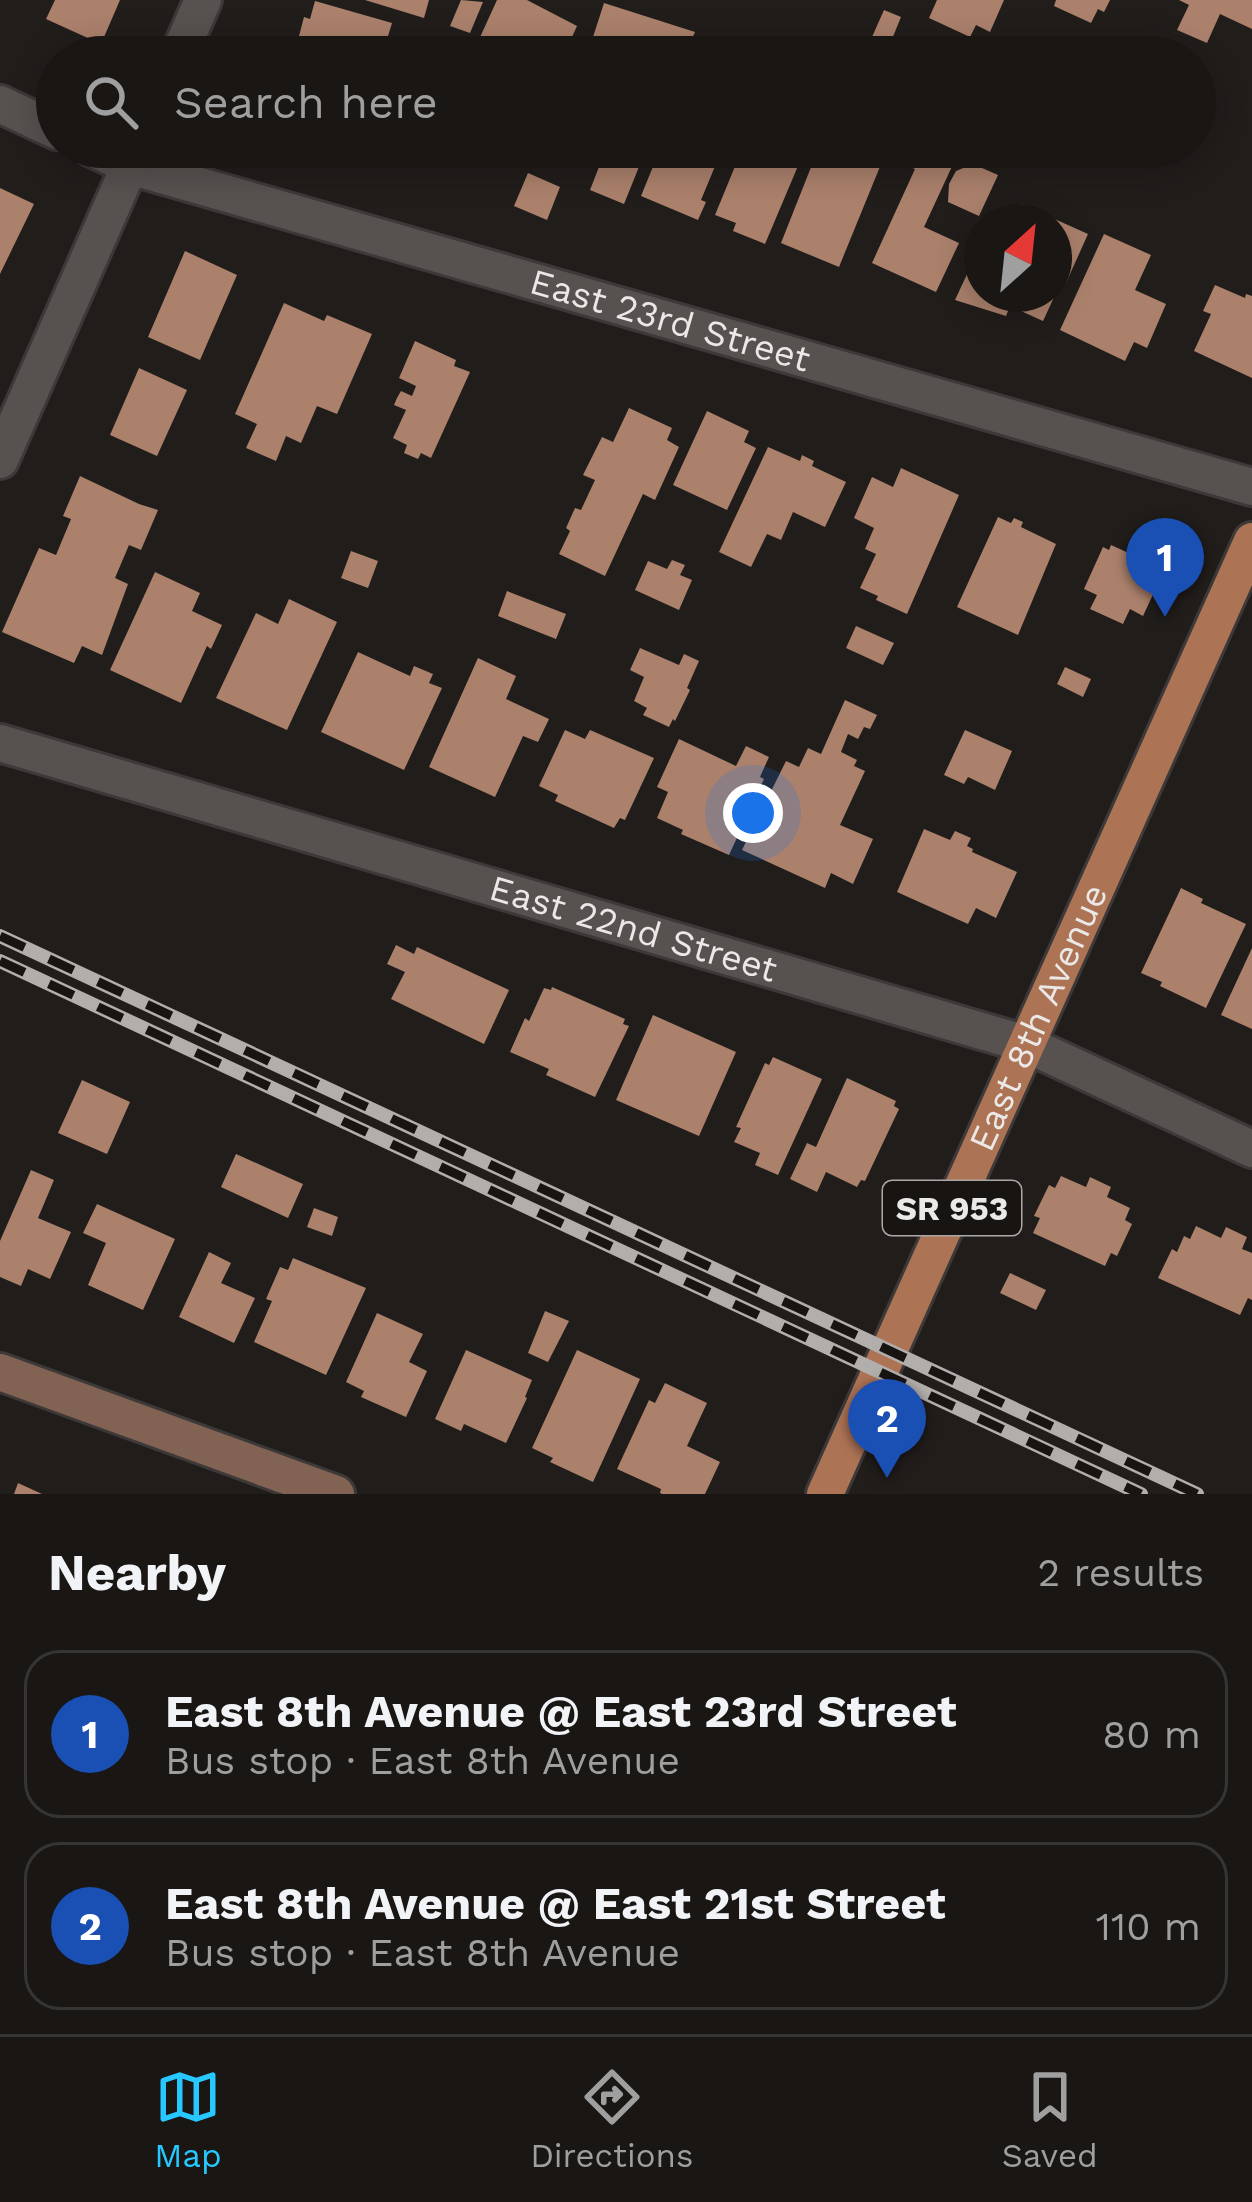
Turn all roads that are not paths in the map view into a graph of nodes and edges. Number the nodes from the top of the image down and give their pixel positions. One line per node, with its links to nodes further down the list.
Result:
1 (203, 0): 2 (street)
2 (187, 36)
3 (0, 104): 4 (street)
4 (36, 121)
5 (129, 168): 7 (street)
6 (175, 168): 8 (street, East 23rd Street)
7 (0, 460)
8 (1252, 487)
9 (1252, 541): 11 (main road, East 8th Avenue / SR 953)
10 (0, 742): 11 (street, East 22nd Street)
11 (1026, 1045): 12 (street, East 22nd Street); 15 (main road, East 8th Avenue / SR 953)
12 (1252, 1149)
13 (0, 1372): 14 (main road)
14 (336, 1494)
15 (824, 1494)

